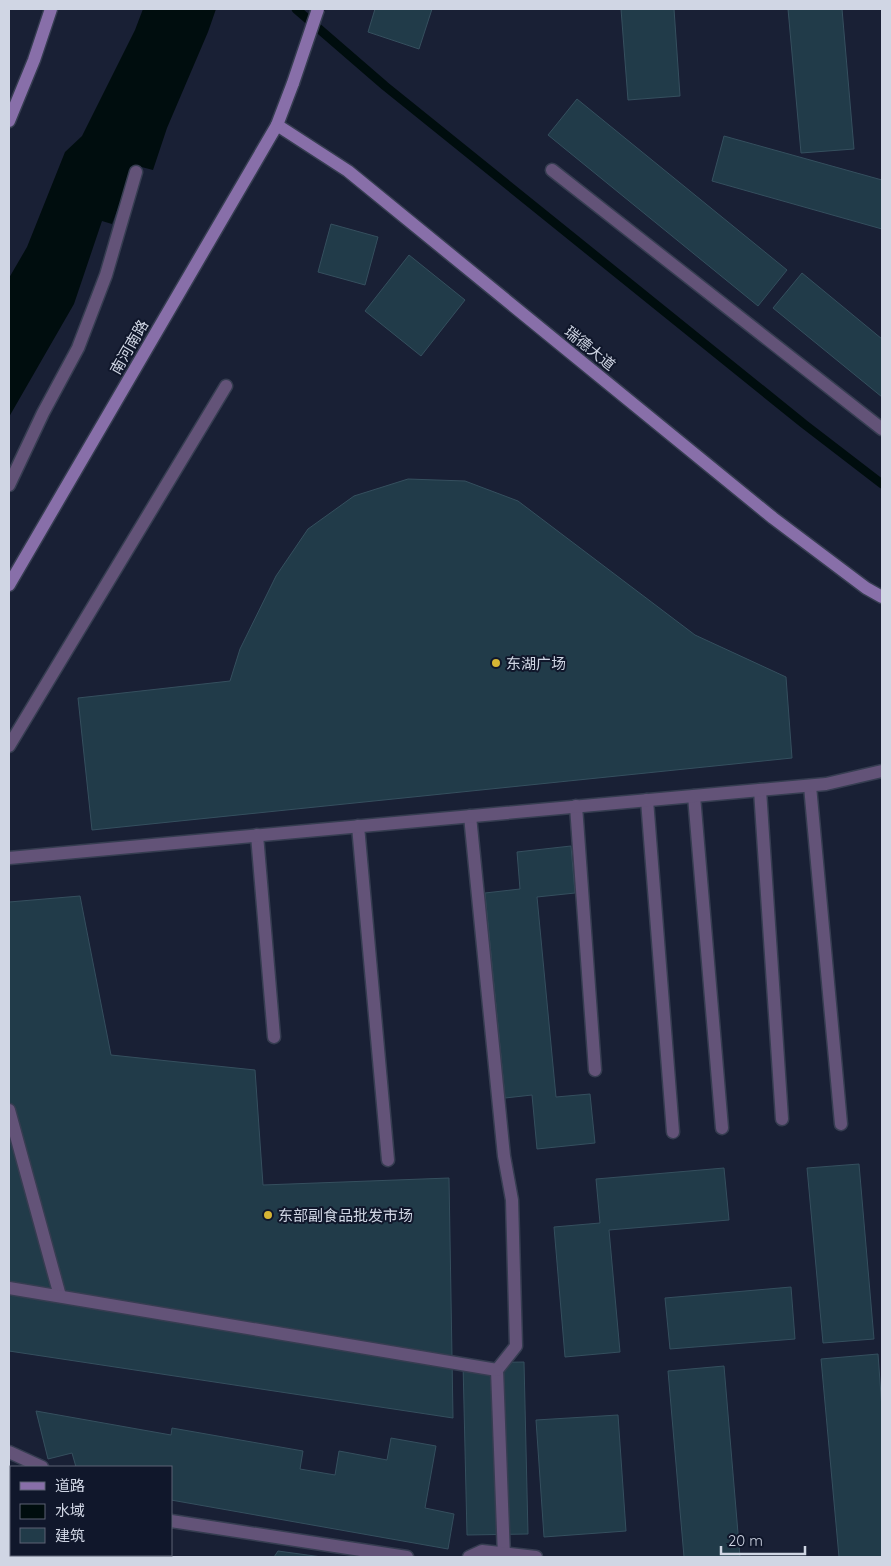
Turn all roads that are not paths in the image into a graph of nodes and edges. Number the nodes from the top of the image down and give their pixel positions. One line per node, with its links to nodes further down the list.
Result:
1 (51, 9): 3 (street)
2 (318, 9): 4 (street, 南河南路, bridge)
3 (9, 121)
4 (277, 125): 10 (street, 南河南路); 11 (street, 瑞德大道)
5 (552, 170): 8 (street)
6 (136, 172): 9 (street)
7 (226, 386): 12 (street)
8 (882, 429)
9 (9, 485)
10 (9, 585)
11 (882, 597)
12 (9, 746)
13 (882, 771): 14 (street)
14 (810, 786): 15 (street); 27 (street)
15 (760, 790): 16 (street); 26 (street)
16 (694, 796): 17 (street); 28 (street)
17 (647, 800): 18 (street); 29 (street)
18 (576, 806): 19 (street); 24 (street)
19 (470, 816): 20 (street); 33 (street)
20 (358, 826): 21 (street); 30 (street)
21 (256, 835): 22 (street); 23 (street)
22 (9, 858)
23 (274, 1037)
24 (595, 1070)
25 (9, 1110): 32 (street)
26 (782, 1119)
27 (841, 1124)
28 (722, 1128)
29 (673, 1132)
30 (388, 1160)
31 (9, 1288): 32 (street)
32 (60, 1296): 33 (street)
33 (498, 1370): 37 (street)
34 (9, 1452): 35 (street)
35 (40, 1466)
36 (172, 1521): 38 (street)
37 (504, 1555): 39 (street); 40 (street)
38 (407, 1557)
39 (469, 1557)
40 (536, 1557)

